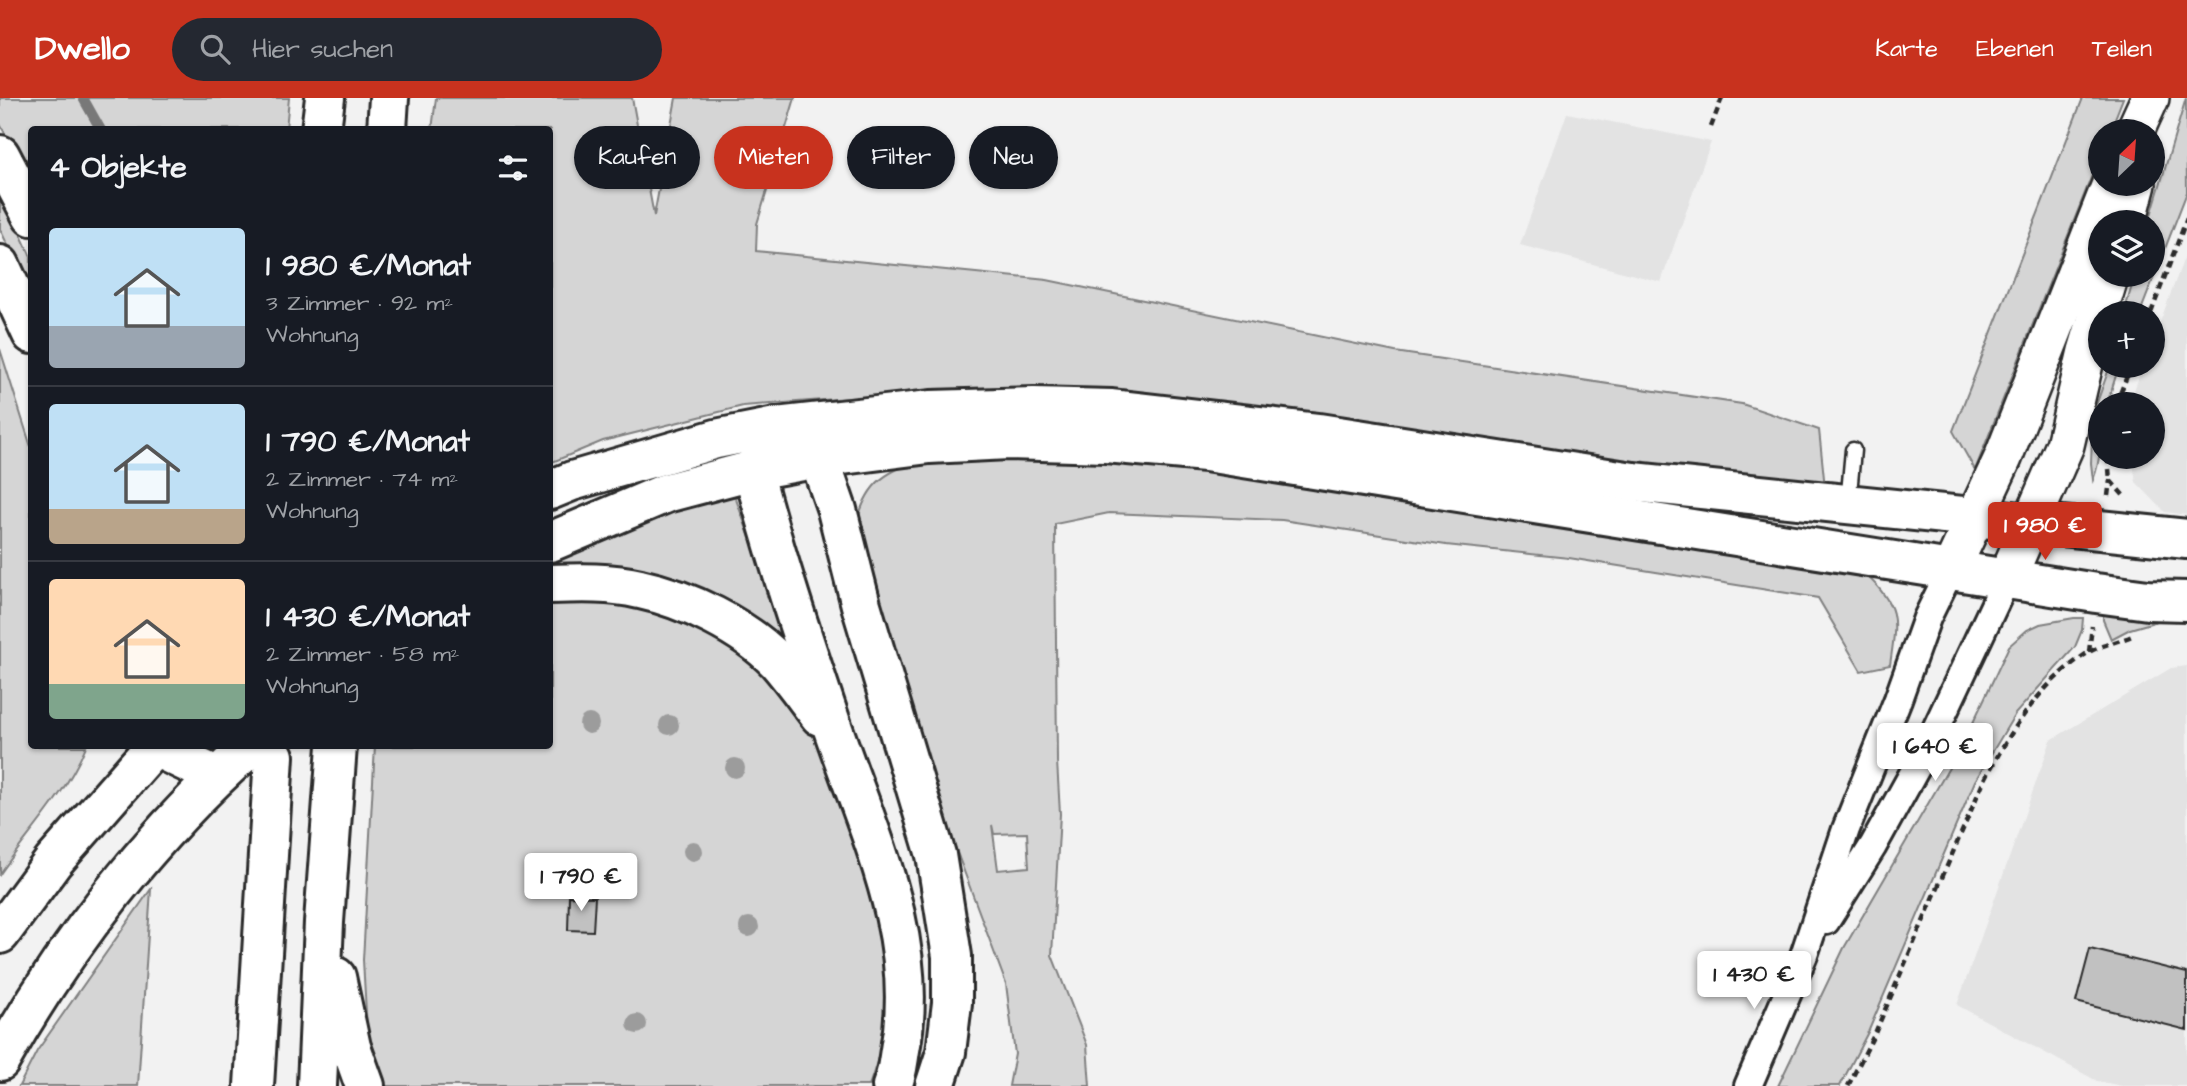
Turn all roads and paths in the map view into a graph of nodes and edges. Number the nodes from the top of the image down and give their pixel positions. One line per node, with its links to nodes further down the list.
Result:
1 (325, 98): 4 (main road)
2 (389, 98): 5 (main road)
3 (1722, 98): 6 (path)
4 (322, 126)
5 (387, 126)
6 (1711, 127)
7 (0, 155): 9 (main road)
8 (2105, 196): 21 (main road)
9 (28, 208)
10 (2187, 218): 13 (path)
11 (0, 265): 14 (main road)
12 (2106, 287): 22 (main road)
13 (2156, 301)
14 (28, 325)
15 (776, 427): 17 (main road); 18 (main road); 19 (main road); 20 (main road)
16 (1853, 450): 20 (lane)
17 (819, 457): 18 (main road); 25 (main road); 44 (main road)
18 (753, 470): 24 (main road); 30 (main road)
19 (553, 489)
20 (1847, 505): 21 (main road)
21 (1977, 518): 22 (main road); 25 (main road)
22 (2031, 523): 23 (main road); 26 (main road)
23 (2187, 539)
24 (553, 541)
25 (1951, 569): 26 (main road); 38 (street)
26 (2007, 578): 28 (main road); 38 (street)
27 (553, 583): 30 (main road)
28 (2187, 601)
29 (2135, 634): 46 (path)
30 (836, 737): 43 (main road)
31 (151, 749): 37 (main road)
32 (166, 749): 35 (main road)
33 (337, 749): 36 (main road)
34 (262, 751): 35 (main road); 40 (main road)
35 (213, 761): 39 (main road)
36 (324, 922): 41 (main road); 42 (main road)
37 (0, 934)
38 (1804, 955): 45 (street)
39 (0, 1061)
40 (254, 1086)
41 (317, 1086)
42 (365, 1086)
43 (892, 1086)
44 (936, 1086)
45 (1748, 1086)
46 (1848, 1086)

